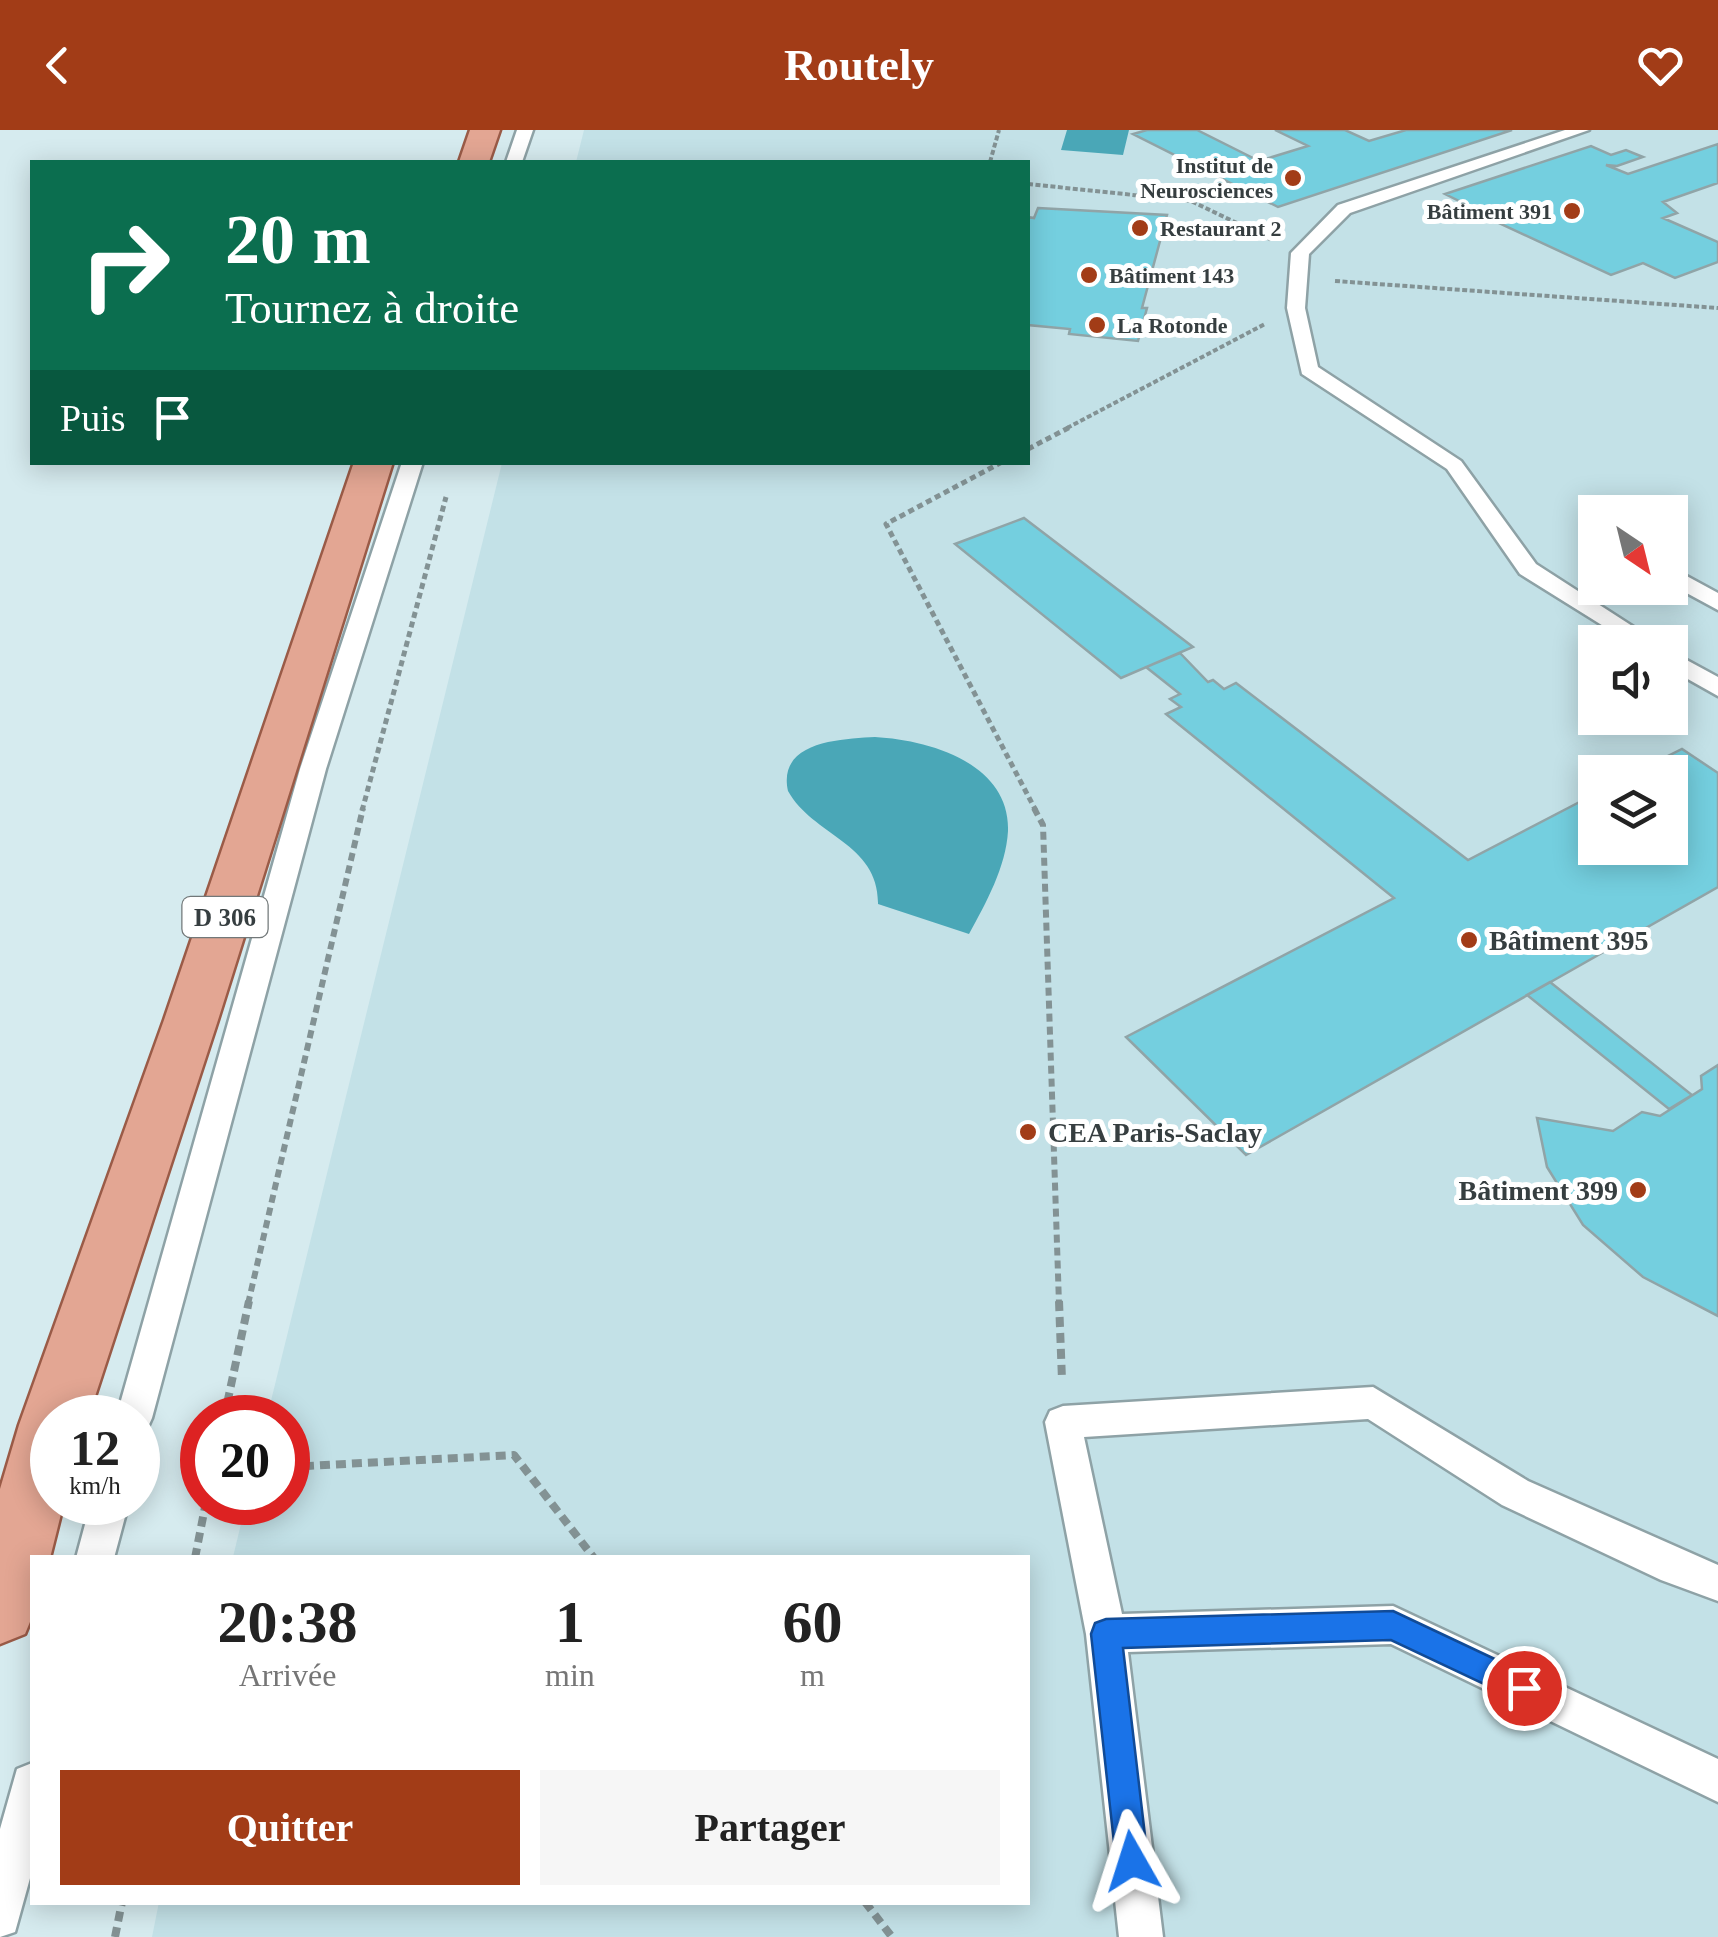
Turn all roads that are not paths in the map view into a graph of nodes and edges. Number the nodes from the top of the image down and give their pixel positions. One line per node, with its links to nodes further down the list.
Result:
1 (485, 130): 4 (main road)
2 (525, 130): 5 (lane)
3 (1581, 130): 10 (lane)
4 (475, 160)
5 (515, 160)
6 (373, 465): 13 (main road, D 306)
7 (412, 465): 14 (lane)
8 (1688, 584): 9 (lane)
9 (1718, 602)
10 (1618, 625)
11 (1688, 669): 12 (lane)
12 (1718, 688)
13 (62, 1395)
14 (140, 1395)
15 (30, 1446): 16 (main road, D 306)
16 (0, 1490)
17 (30, 1505): 21 (main road, D 306)
18 (104, 1525): 19 (lane)
19 (96, 1555)
20 (1718, 1583): 22 (lane)
21 (0, 1610)
22 (1106, 1634): 23 (lane); 26 (lane)
23 (1718, 1780)
24 (30, 1792): 25 (lane)
25 (0, 1917)
26 (1141, 1937)

